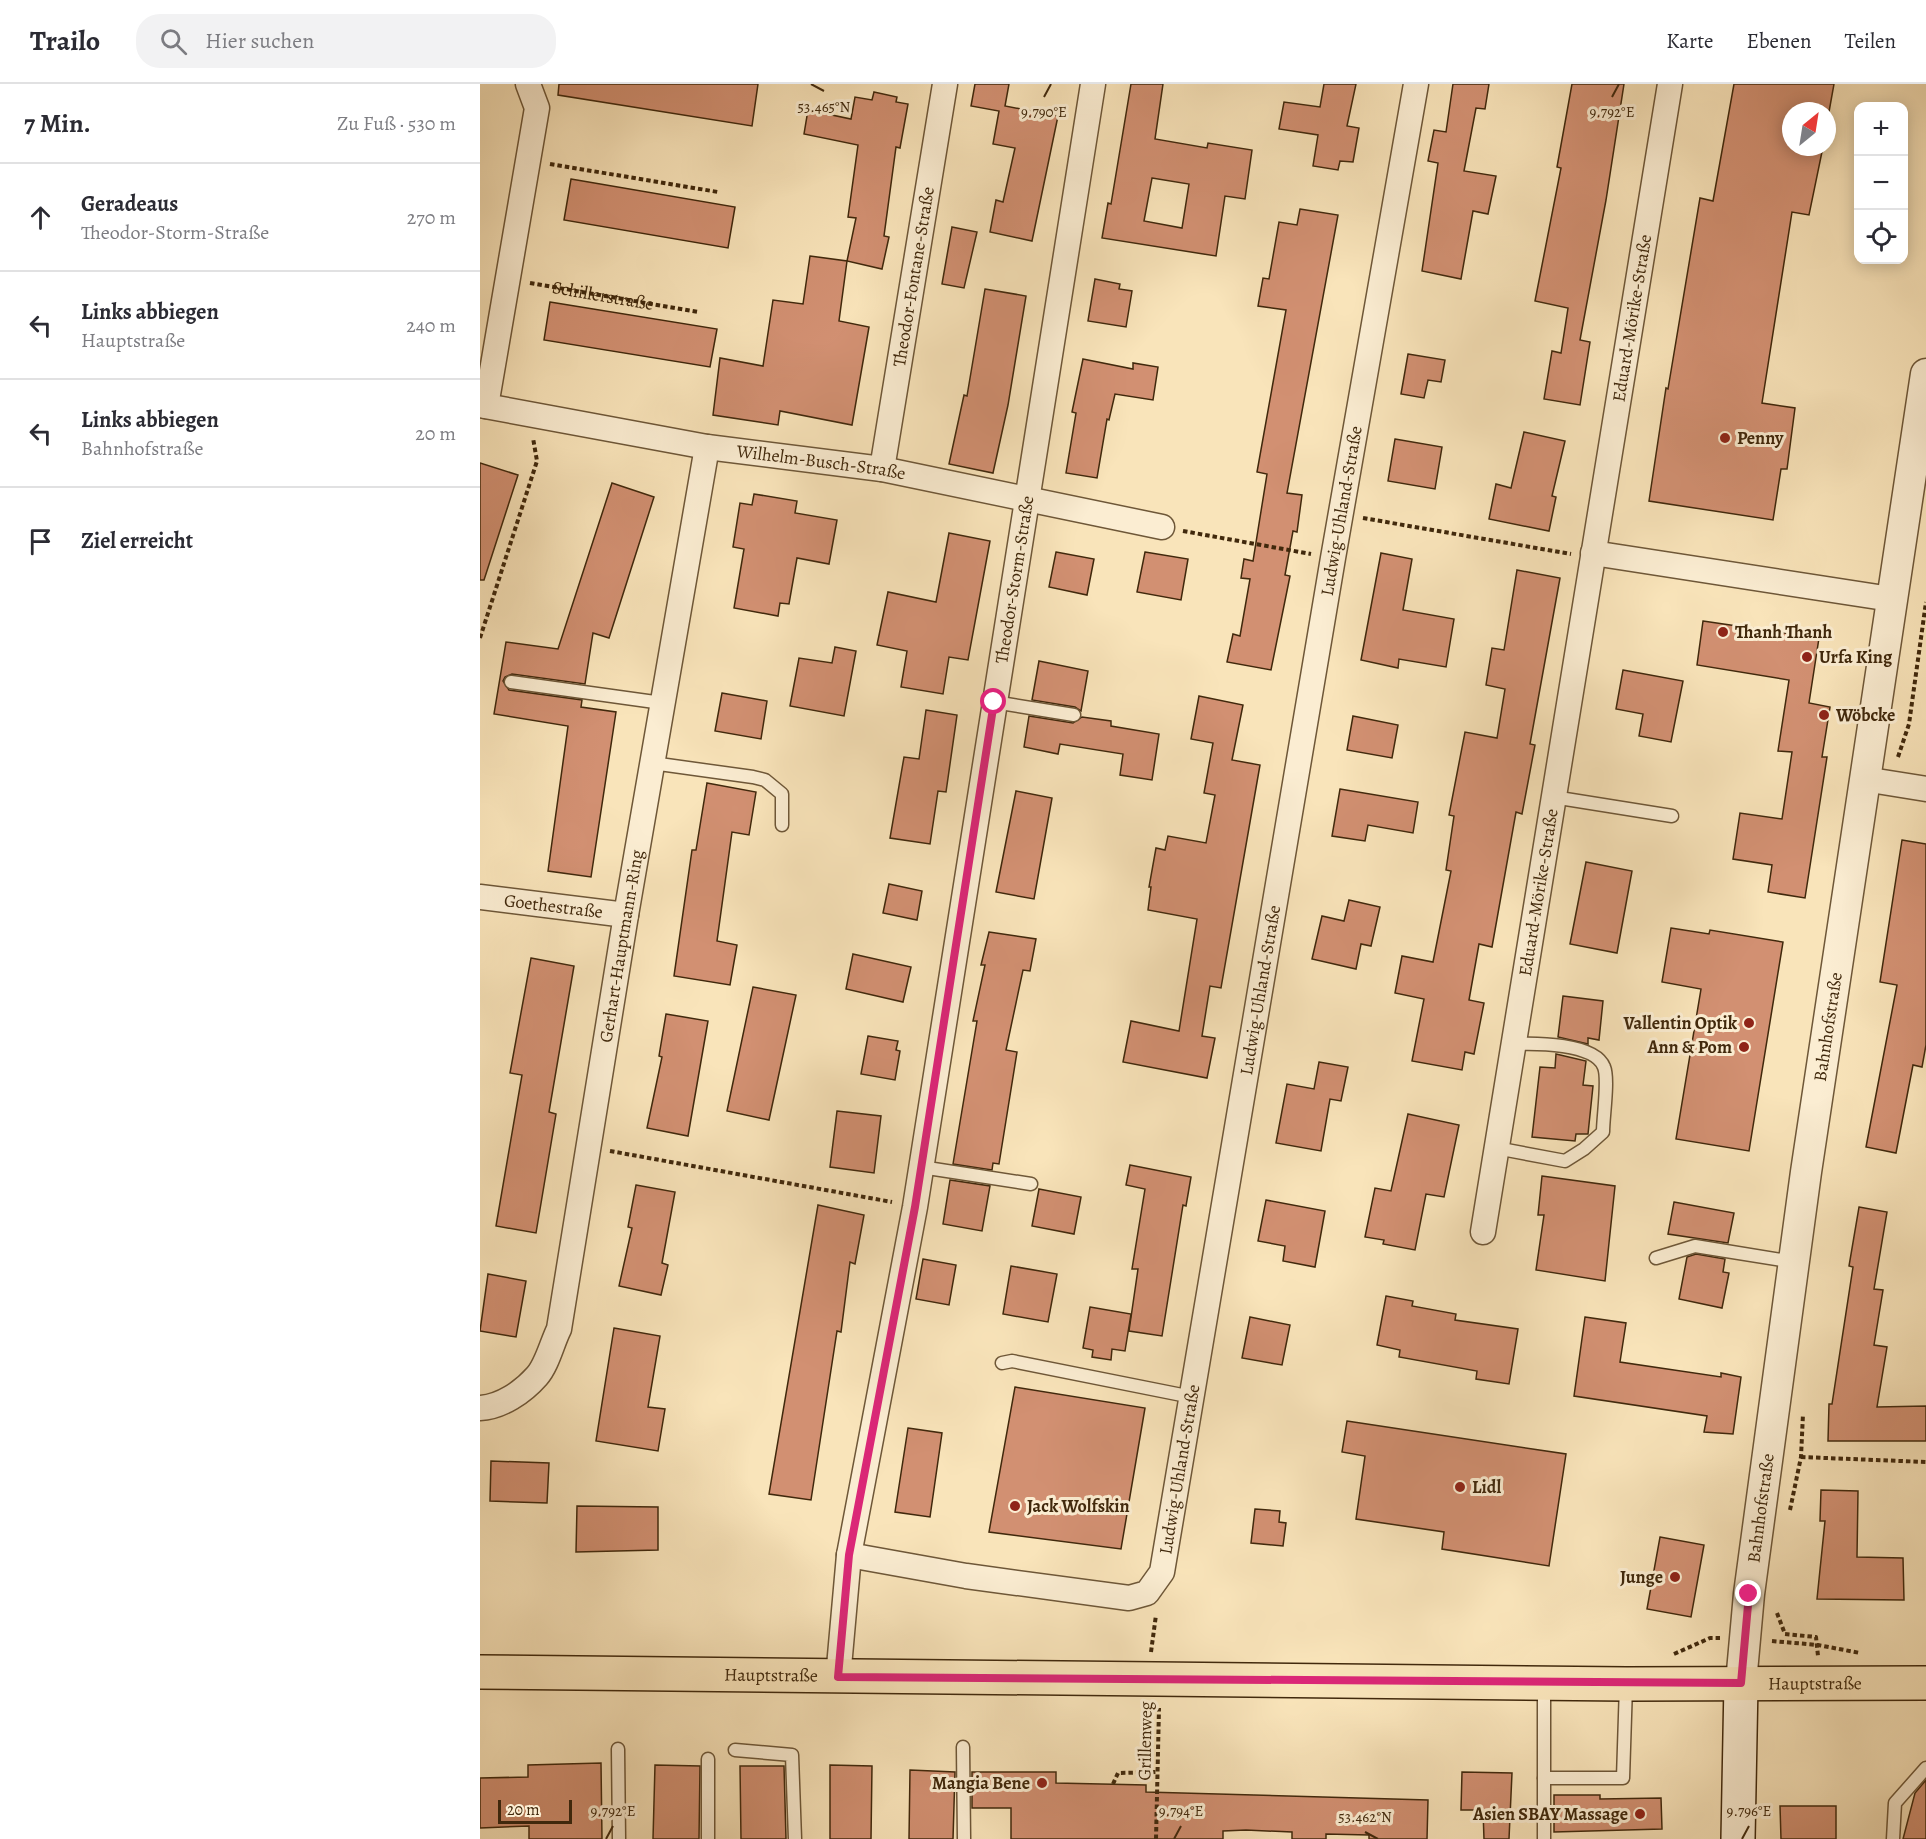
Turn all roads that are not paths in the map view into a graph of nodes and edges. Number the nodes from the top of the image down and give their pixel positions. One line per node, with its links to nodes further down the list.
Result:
1 (528, 84): 7 (street)
2 (945, 84): 9 (street, Theodor-Fontane-Straße)
3 (1093, 84): 10 (street, Theodor-Storm-Straße)
4 (1416, 84): 34 (street, Ludwig-Uhland-Straße)
5 (1670, 84): 12 (street, Eduard-Mörike-Straße)
6 (1925, 382): 13 (street, Bahnhofstraße)
7 (483, 406): 8 (street, Wilhelm-Busch-Straße)
8 (707, 447): 9 (street, Wilhelm-Busch-Straße); 16 (street, Gerhart-Hauptmann-Ring)
9 (882, 468): 10 (street, Wilhelm-Busch-Straße)
10 (1027, 500): 11 (street, Wilhelm-Busch-Straße); 15 (street, Theodor-Storm-Straße)
11 (1162, 527)
12 (1593, 553): 13 (street); 21 (street, Eduard-Mörike-Straße)
13 (1891, 599): 19 (street, Bahnhofstraße)
14 (512, 682): 16 (lane)
15 (994, 702): 17 (lane); 28 (street, Theodor-Storm-Straße)
16 (662, 703): 18 (street, Gerhart-Hauptmann-Ring)
17 (1074, 715)
18 (652, 763): 23 (lane); 25 (street, Gerhart-Hauptmann-Ring)
19 (1864, 778): 20 (street); 32 (street, Bahnhofstraße)
20 (1926, 789)
21 (1553, 797): 22 (lane); 26 (street, Eduard-Mörike-Straße)
22 (1672, 816)
23 (782, 825)
24 (480, 897): 25 (street, Goethestraße)
25 (626, 915): 35 (street, Gerhart-Hauptmann-Ring)
26 (1513, 1044): 27 (street, Eduard-Mörike-Straße); 27 (lane)
27 (1496, 1148): 30 (street, Eduard-Mörike-Straße)
28 (921, 1167): 29 (lane); 36 (street, Theodor-Storm-Straße)
29 (1031, 1184)
30 (1483, 1232)
31 (1656, 1258): 32 (lane)
32 (1794, 1262): 40 (street, Bahnhofstraße)
33 (1002, 1363): 34 (lane)
34 (1192, 1397): 36 (street, Ludwig-Uhland-Straße)
35 (480, 1408)
36 (849, 1555): 38 (street, Theodor-Storm-Straße)
37 (480, 1672): 38 (main road, Hauptstraße)
38 (838, 1677): 39 (main road, Hauptstraße)
39 (1544, 1683): 42 (main road, Hauptstraße); 48 (lane)
40 (1741, 1683): 41 (main road, Hauptstraße); 42 (main road, Hauptstraße); 54 (main road)
41 (1926, 1683)
42 (1626, 1684): 48 (lane)
43 (963, 1747): 52 (lane)
44 (618, 1749): 49 (lane)
45 (735, 1750): 51 (lane)
46 (708, 1759): 50 (lane)
47 (1926, 1768): 55 (lane)
48 (1544, 1778): 53 (lane)
49 (619, 1839)
50 (708, 1839)
51 (795, 1839)
52 (964, 1839)
53 (1544, 1839)
54 (1738, 1839)
55 (1893, 1839)

